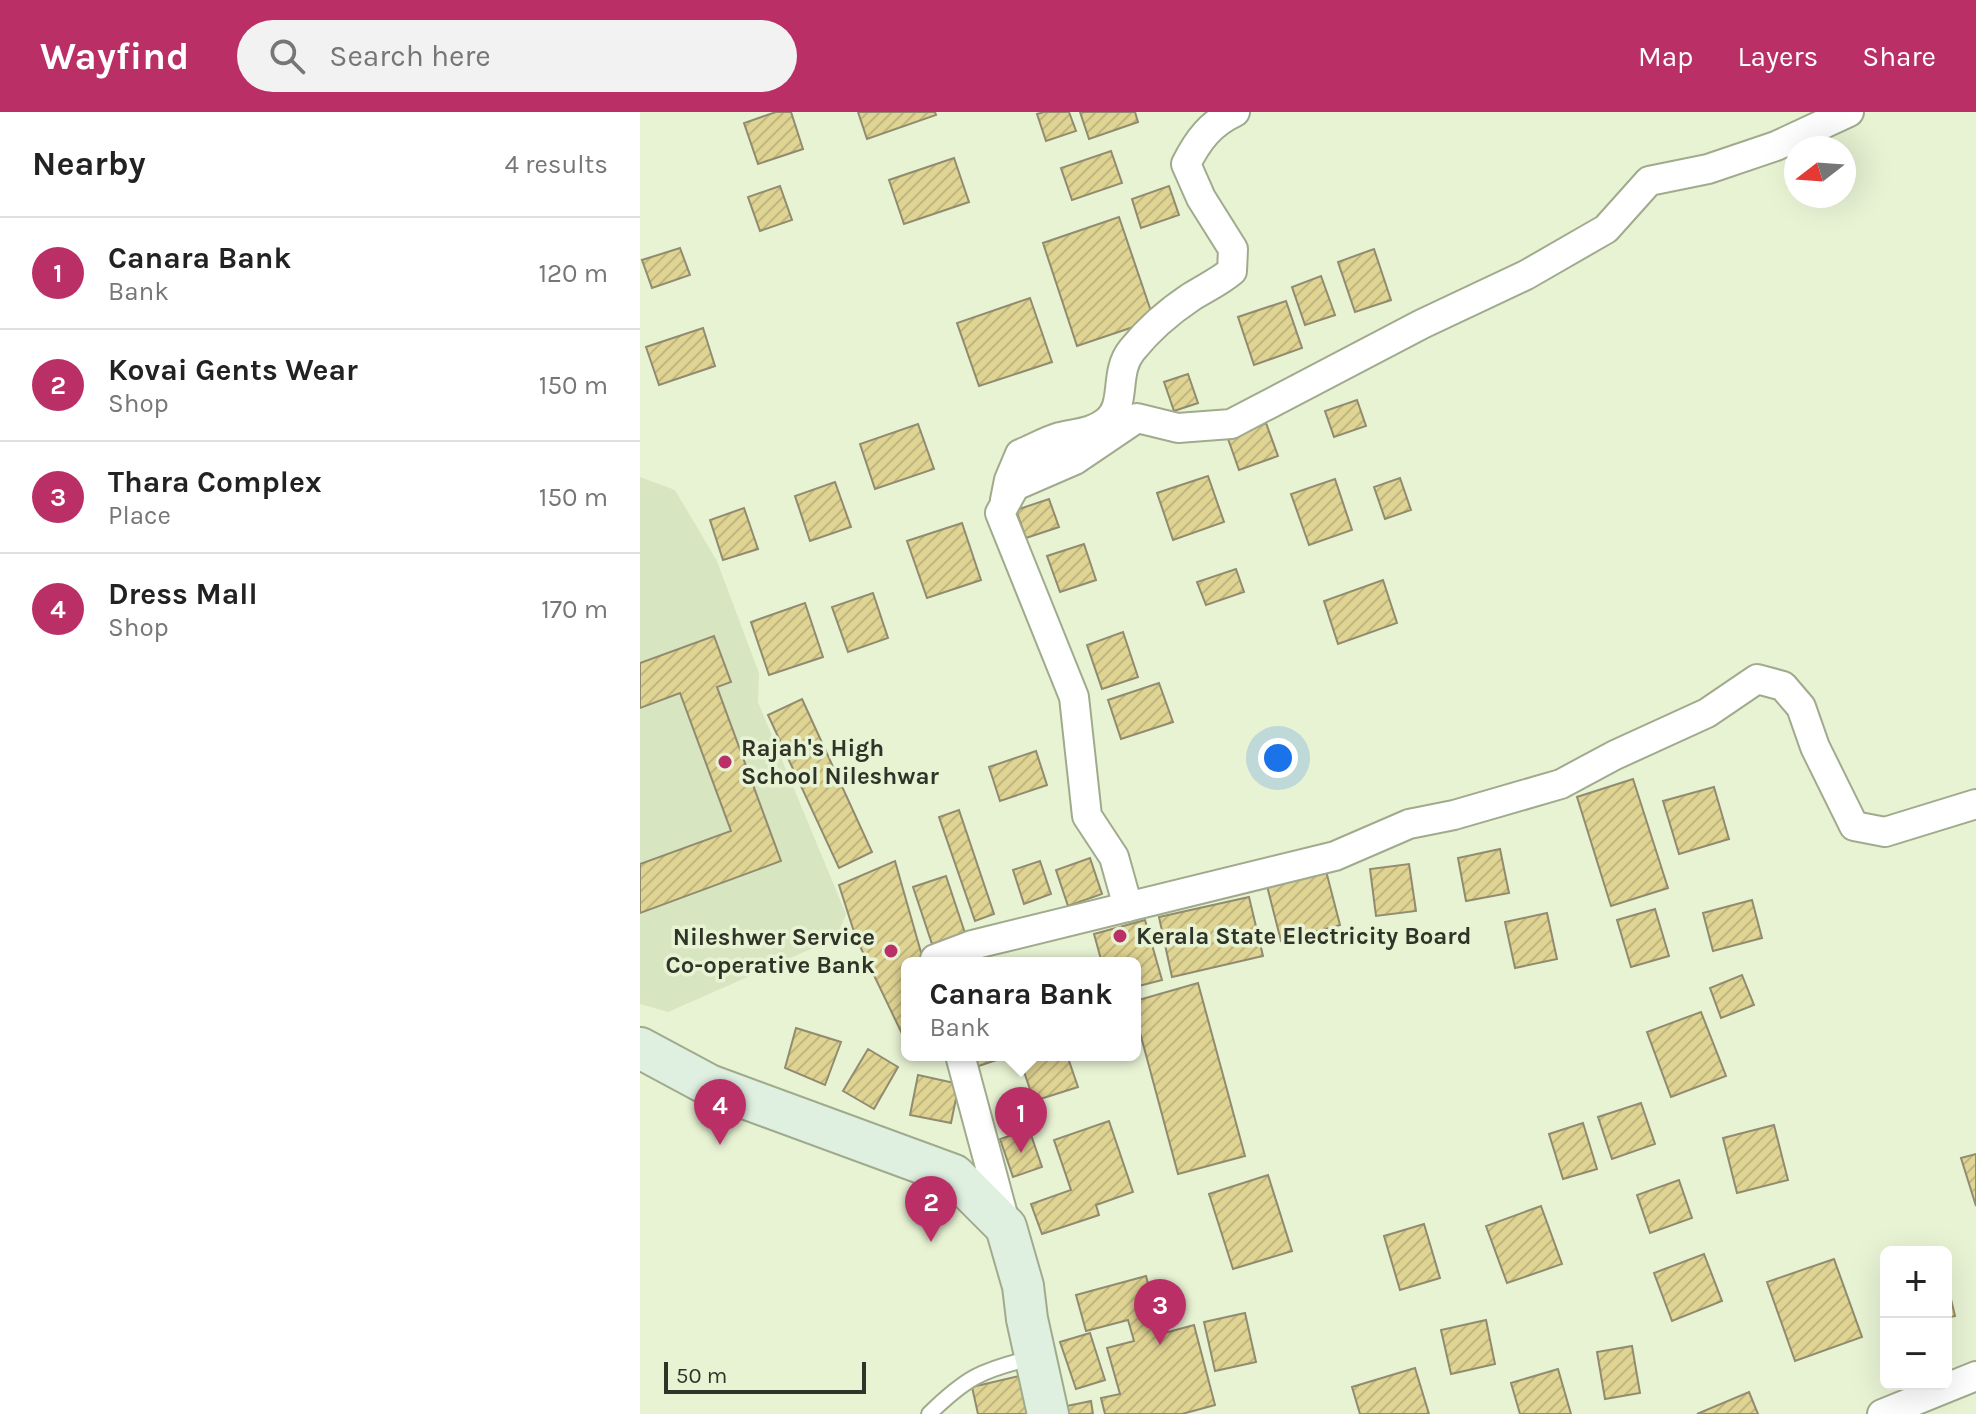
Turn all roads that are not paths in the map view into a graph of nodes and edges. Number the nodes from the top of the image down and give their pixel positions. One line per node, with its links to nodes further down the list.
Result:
1 (1235, 112): 3 (street)
2 (1849, 112): 3 (street)
3 (1005, 505): 5 (street)
4 (1976, 804): 5 (street)
5 (1128, 907): 6 (street)
6 (940, 957)
7 (640, 1048): 9 (main road)
8 (962, 1061): 9 (street)
9 (1006, 1227): 10 (main road)
10 (1035, 1357): 12 (lane); 13 (main road)
11 (1976, 1376): 14 (street)
12 (929, 1414)
13 (1048, 1414)
14 (1882, 1414)

